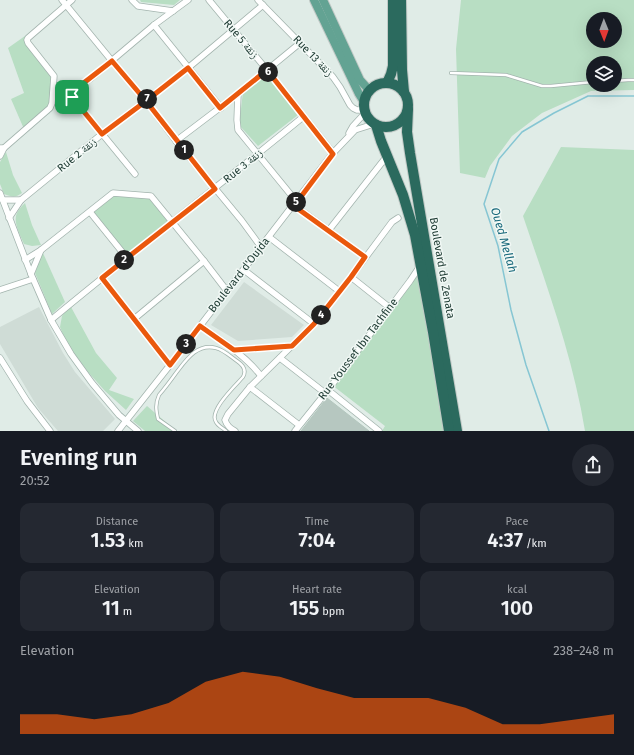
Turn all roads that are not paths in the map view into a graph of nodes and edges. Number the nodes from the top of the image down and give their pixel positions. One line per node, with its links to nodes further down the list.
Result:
1 (62, 0): 11 (street)
2 (72, 0): 11 (street)
3 (132, 0): 13 (street)
4 (188, 0): 13 (street)
5 (209, 0): 15 (street, Rue 5 زنقة)
6 (258, 0): 12 (street, Rue 13 زنقة)
7 (314, 0): 30 (main road)
8 (322, 0): 25 (main road)
9 (393, 0): 23 (highway)
10 (401, 0): 26 (highway)
11 (66, 5): 17 (street); 37 (street)
12 (263, 5): 15 (street, Rue 2 زنقة); 16 (street, Rue 13 زنقة)
13 (173, 11): 14 (street)
14 (154, 25): 17 (street); 18 (street)
15 (233, 29): 18 (street, Rue 2 زنقة); 19 (street, Rue 5 زنقة)
16 (300, 43): 19 (street); 30 (street, Rue 13 زنقة)
17 (112, 61): 28 (street); 34 (street)
18 (188, 68): 28 (street, Rue 2 زنقة); 29 (street)
19 (267, 70): 27 (street); 32 (street, Rue 5 زنقة)
20 (451, 72): 24 (lane)
21 (622, 80): 22 (lane)
22 (634, 80)
23 (387, 83): 25 (highway); 26 (highway)
24 (586, 83)
25 (370, 91): 30 (highway)
26 (404, 92): 31 (highway)
27 (238, 94): 29 (street); 38 (street)
28 (146, 101): 34 (street, Rue 2 زنقة); 36 (street)
29 (220, 108): 36 (street)
30 (365, 108): 33 (highway); 35 (street, Boulevard d'Oujda)
31 (408, 110): 33 (highway); 92 (highway, Boulevard de Zenata)
32 (303, 117): 38 (street, Rue 3 زنقة); 39 (street, Rue 5 زنقة)
33 (375, 124): 35 (street, Boulevard d'Oujda); 41 (highway, Boulevard de Zenata)
34 (102, 134): 42 (street); 46 (street, Rue 2 زنقة)
35 (346, 139): 39 (street, Boulevard d'Oujda)
36 (176, 141): 43 (street)
37 (2, 148): 40 (street)
38 (258, 154): 43 (street, Rue 3 زنقة); 47 (street)
39 (333, 154): 47 (street, Boulevard d'Oujda)
40 (0, 156)
41 (387, 156): 52 (street); 60 (highway, Boulevard de Zenata)
42 (135, 174)
43 (215, 189): 51 (street, Rue 3 زنقة); 54 (street)
44 (0, 192): 45 (street)
45 (3, 200): 46 (street); 49 (street)
46 (21, 200): 49 (street, Rue 2 زنقة)
47 (295, 204): 52 (street); 53 (street, Boulevard d'Oujda)
48 (90, 212): 51 (street); 55 (street); 57 (street)
49 (9, 218): 58 (street)
50 (398, 218): 56 (street)
51 (172, 222): 57 (street, Rue 3 زنقة); 59 (street)
52 (329, 230): 56 (street)
53 (269, 237): 54 (street, Boulevard d'Oujda); 67 (street)
54 (261, 247): 61 (street, Boulevard d'Oujda)
55 (41, 250): 58 (street); 62 (street)
56 (365, 257): 63 (street)
57 (127, 258): 64 (street, Rue 3 زنقة)
58 (25, 260): 62 (street)
59 (204, 261): 66 (street); 69 (street)
60 (421, 266): 68 (street, Rue Youssef Ibn Tachfine); 91 (highway, Boulevard de Zenata)
61 (244, 270): 66 (street, Boulevard d'Oujda); 71 (street)
62 (32, 276): 65 (street); 70 (street)
63 (351, 277): 67 (street); 68 (street)
64 (102, 278): 69 (street); 70 (street, Rue 3 زنقة)
65 (0, 290)
66 (227, 291): 72 (street, Boulevard d'Oujda)
67 (339, 291): 71 (street)
68 (390, 308): 80 (street, Rue Youssef Ibn Tachfine)
69 (134, 319): 77 (street)
70 (51, 320): 81 (street)
71 (314, 324): 73 (street)
72 (200, 326): 74 (street); 77 (street, Boulevard d'Oujda)
73 (292, 346): 74 (street); 76 (street)
74 (234, 350): 78 (street)
75 (0, 358): 83 (street)
76 (280, 358): 78 (street); 80 (street)
77 (170, 365): 81 (street, Boulevard d'Oujda)
78 (261, 376): 79 (street)
79 (250, 387): 82 (street); 88 (street)
80 (326, 392): 82 (street, Rue Youssef Ibn Tachfine); 90 (street)
81 (126, 422): 84 (street, Boulevard d'Oujda); 85 (street)
82 (299, 425): 89 (street, Rue Youssef Ibn Tachfine)
83 (50, 431)
84 (118, 431)
85 (138, 431)
86 (175, 431): 87 (lane)
87 (226, 431)
88 (235, 431)
89 (294, 431)
90 (379, 431)
91 (449, 431)
92 (457, 431)

